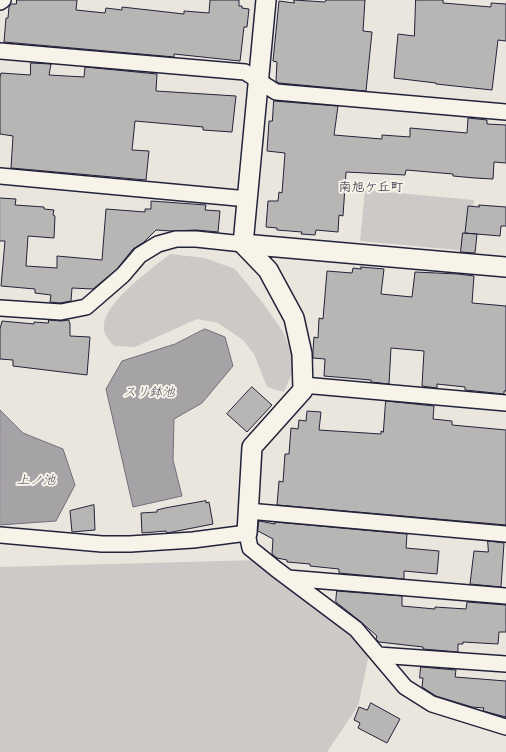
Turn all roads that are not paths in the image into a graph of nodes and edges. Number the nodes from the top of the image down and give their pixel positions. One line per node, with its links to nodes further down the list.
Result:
1 (2, 0): 3 (street)
2 (266, 0): 5 (street)
3 (0, 2)
4 (0, 51): 5 (street)
5 (258, 80): 6 (street); 8 (street)
6 (506, 112)
7 (0, 176): 8 (street)
8 (248, 198): 9 (street)
9 (243, 244): 10 (street); 11 (street); 12 (street)
10 (506, 266)
11 (0, 308)
12 (303, 385): 13 (street); 14 (street)
13 (506, 403)
14 (248, 511): 15 (street); 16 (street)
15 (247, 533): 17 (street); 18 (street)
16 (506, 534)
17 (0, 536)
18 (288, 578): 19 (street); 20 (street)
19 (506, 596)
20 (378, 655): 21 (street); 22 (street)
21 (506, 664)
22 (506, 727)

